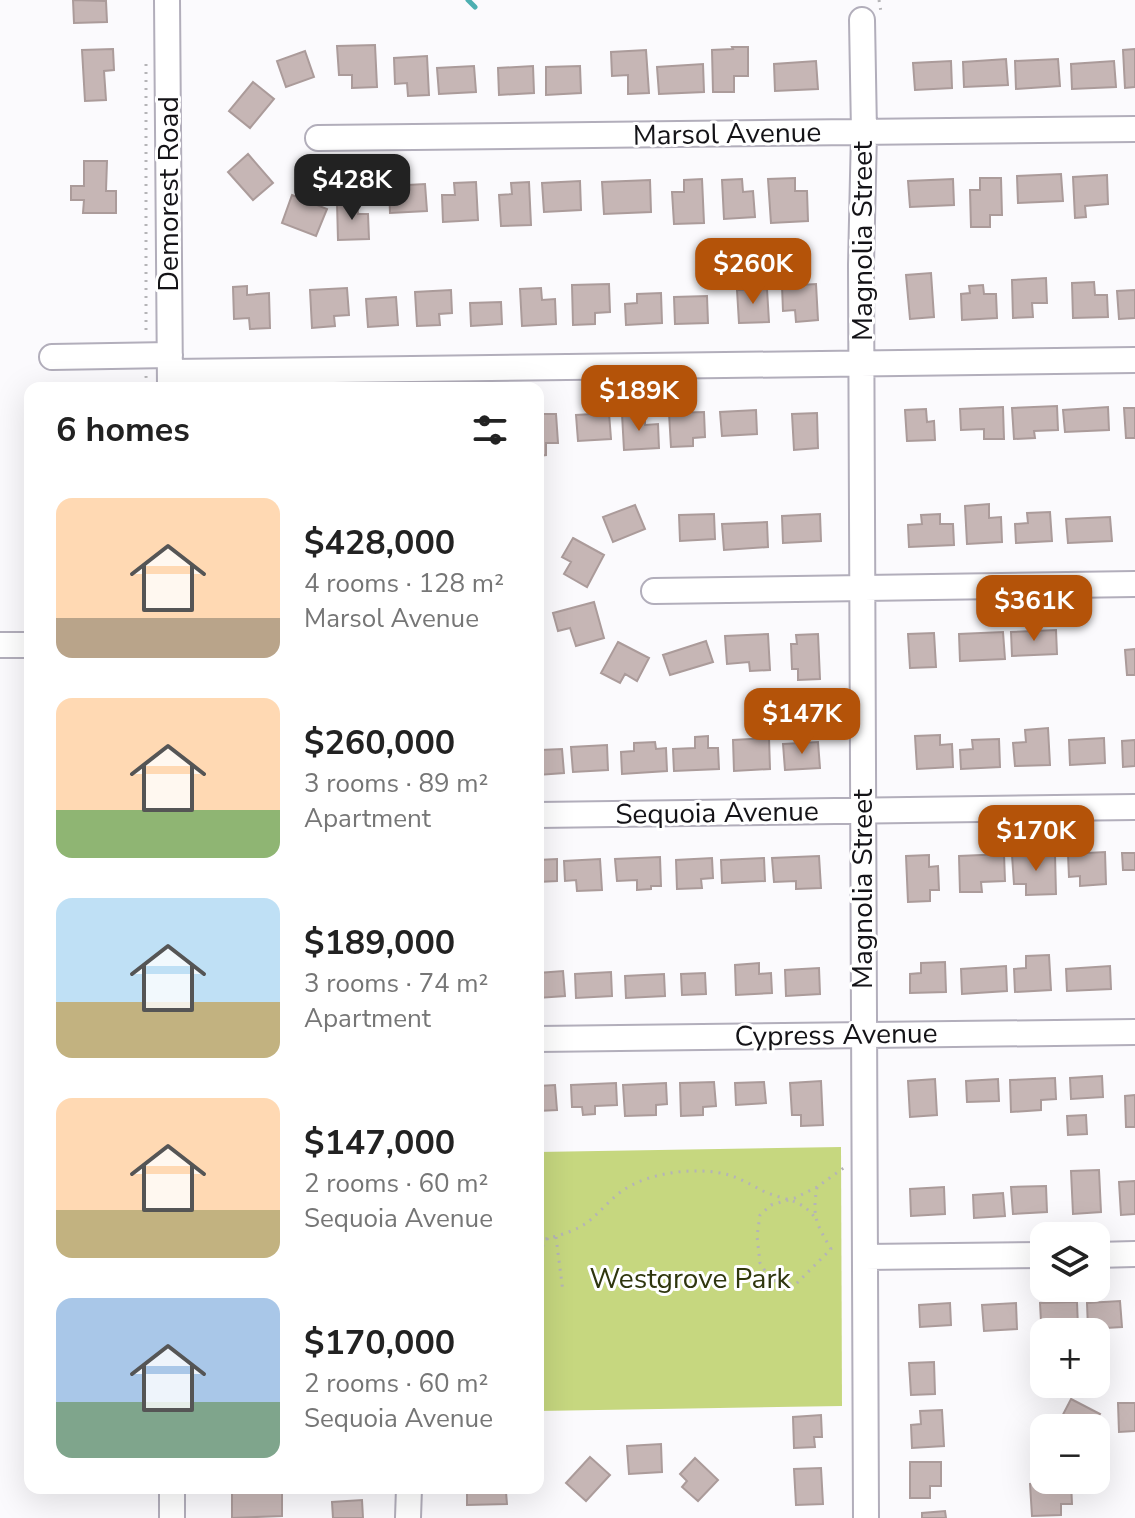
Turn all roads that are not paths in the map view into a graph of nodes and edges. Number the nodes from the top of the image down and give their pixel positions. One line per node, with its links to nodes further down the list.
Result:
1 (167, 0): 9 (street, Demorest Road)
2 (862, 20): 4 (street, Magnolia Street)
3 (1135, 129): 4 (street, Marsol Avenue)
4 (864, 132): 5 (street, Marsol Avenue); 8 (street, Magnolia Street)
5 (318, 138)
6 (52, 357): 9 (street)
7 (1135, 360): 8 (street)
8 (862, 363): 10 (street); 12 (street, Magnolia Street)
9 (164, 368): 10 (street)
10 (414, 379)
11 (1135, 584): 12 (street)
12 (862, 587): 13 (street); 17 (street, Magnolia Street)
13 (654, 591)
14 (0, 645): 15 (street)
15 (24, 645)
16 (1135, 807): 17 (street, Sequoia Avenue)
17 (862, 811): 18 (street, Sequoia Avenue); 20 (street, Magnolia Street)
18 (544, 815)
19 (1135, 1032): 20 (street, Cypress Avenue)
20 (864, 1034): 21 (street, Cypress Avenue); 25 (street, Magnolia Street)
21 (544, 1039)
22 (1135, 1254): 24 (street)
23 (1030, 1255): 25 (street)
24 (1110, 1255)
25 (865, 1257): 30 (street, Magnolia Street)
26 (172, 1494): 28 (street)
27 (409, 1494): 29 (street)
28 (172, 1518)
29 (408, 1518)
30 (866, 1518)

